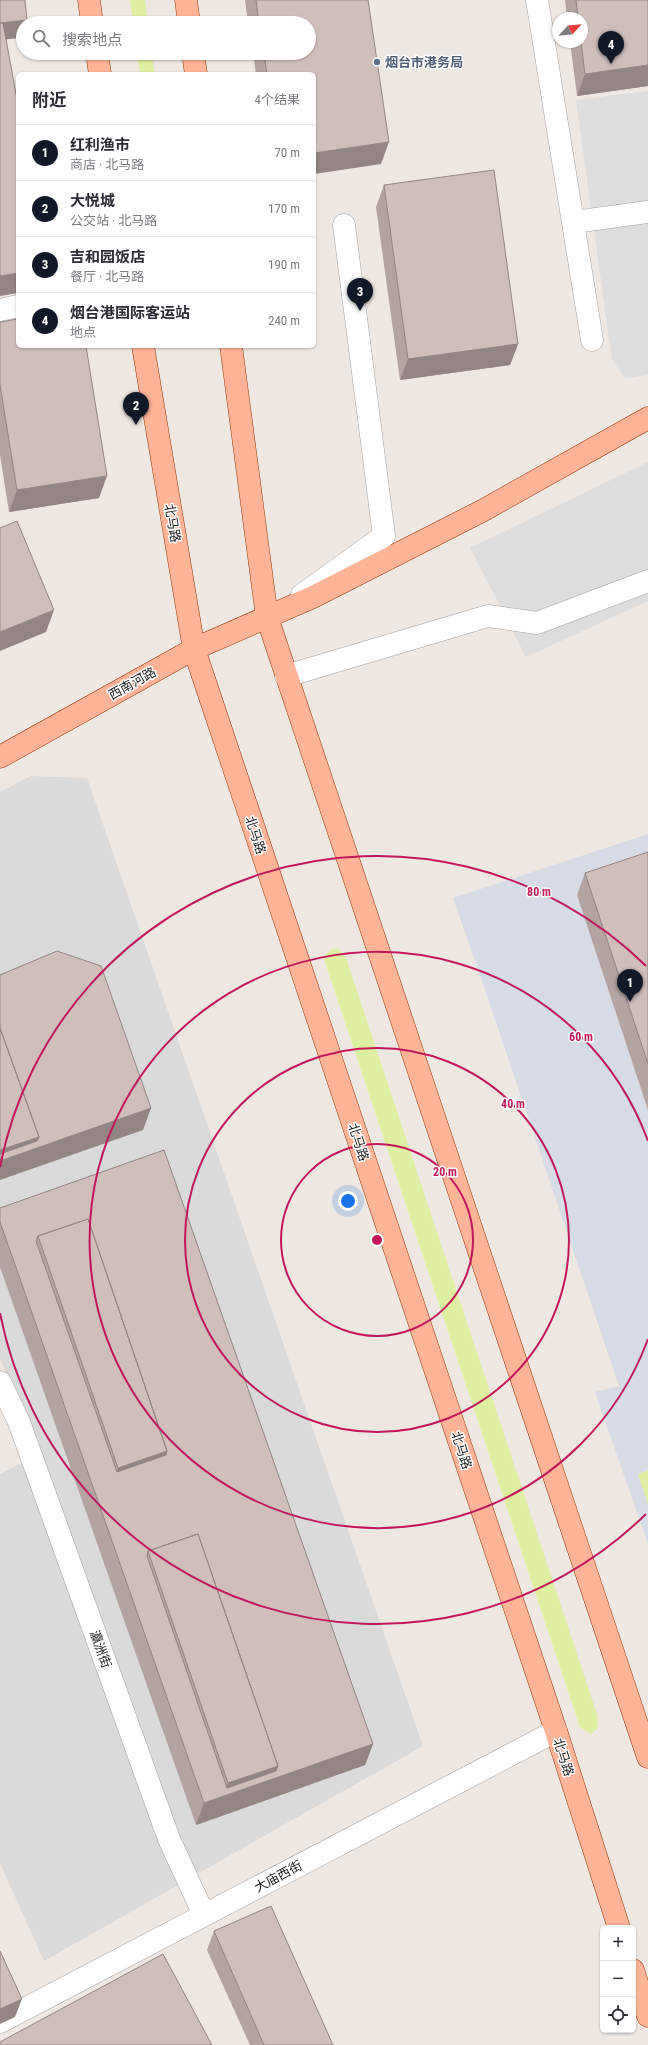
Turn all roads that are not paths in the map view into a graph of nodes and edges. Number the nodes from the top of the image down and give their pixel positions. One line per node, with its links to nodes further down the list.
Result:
1 (89, 0): 4 (main road)
2 (186, 0): 5 (main road)
3 (536, 0): 11 (lane)
4 (91, 16)
5 (188, 16)
6 (98, 60): 8 (main road)
7 (194, 60): 9 (main road)
8 (100, 72)
9 (196, 72)
10 (648, 212): 11 (lane)
11 (574, 222): 15 (lane)
12 (344, 225): 20 (lane)
13 (16, 306): 14 (lane)
14 (0, 310)
15 (592, 340)
16 (143, 348): 21 (main road, 北马路)
17 (231, 348): 20 (main road)
18 (648, 418): 20 (main road, 西南河路)
19 (648, 581): 22 (lane)
20 (267, 617): 21 (main road, 西南河路); 22 (main road)
21 (194, 649): 23 (main road, 西南河路); 25 (main road, 北马路)
22 (286, 676): 26 (main road)
23 (0, 757)
24 (0, 1382): 27 (lane, 瀛洲街)
25 (556, 1731): 27 (lane, 大庙西街); 28 (main road, 北马路)
26 (648, 1757)
27 (204, 1915): 31 (lane, 大庙西街)
28 (618, 1925)
29 (636, 1979): 30 (main road)
30 (648, 2016)
31 (0, 2022)

